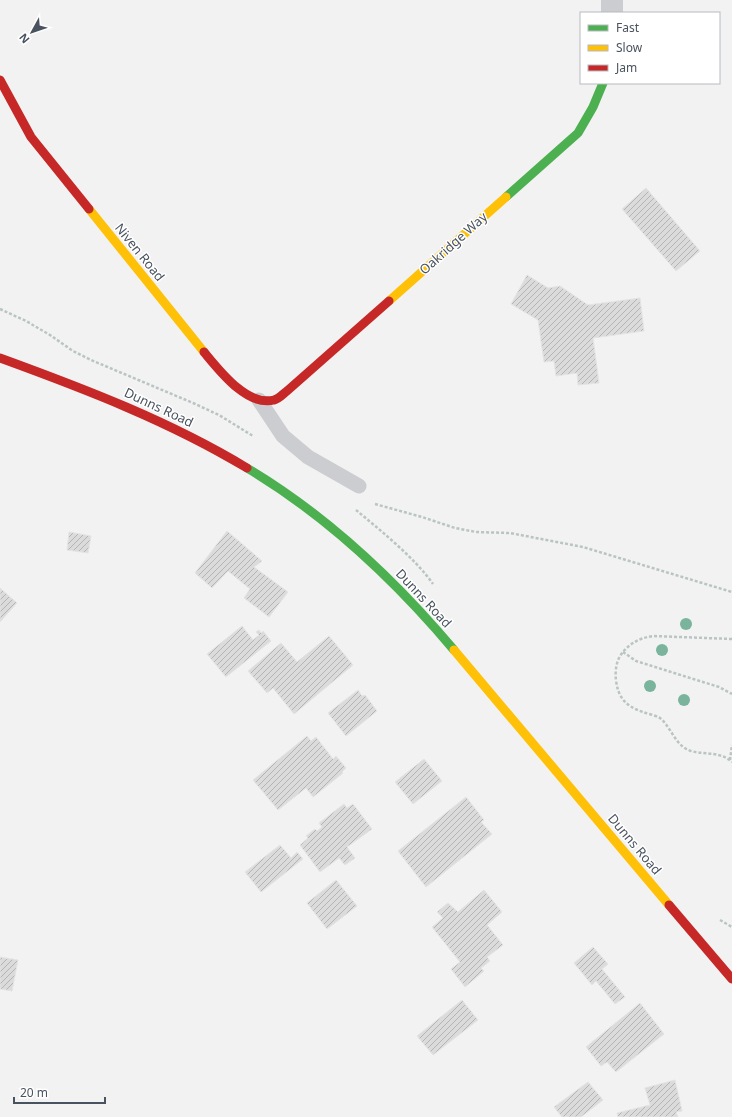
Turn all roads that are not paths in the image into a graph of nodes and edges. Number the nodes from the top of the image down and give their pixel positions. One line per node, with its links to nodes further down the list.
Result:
1 (612, 0): 2 (street)
2 (612, 12)
3 (0, 80): 6 (main road, Niven Road)
4 (603, 84): 6 (main road, Oakridge Way)
5 (0, 358): 8 (main road, Dunns Road)
6 (259, 400): 7 (lane)
7 (359, 486)
8 (732, 979)

